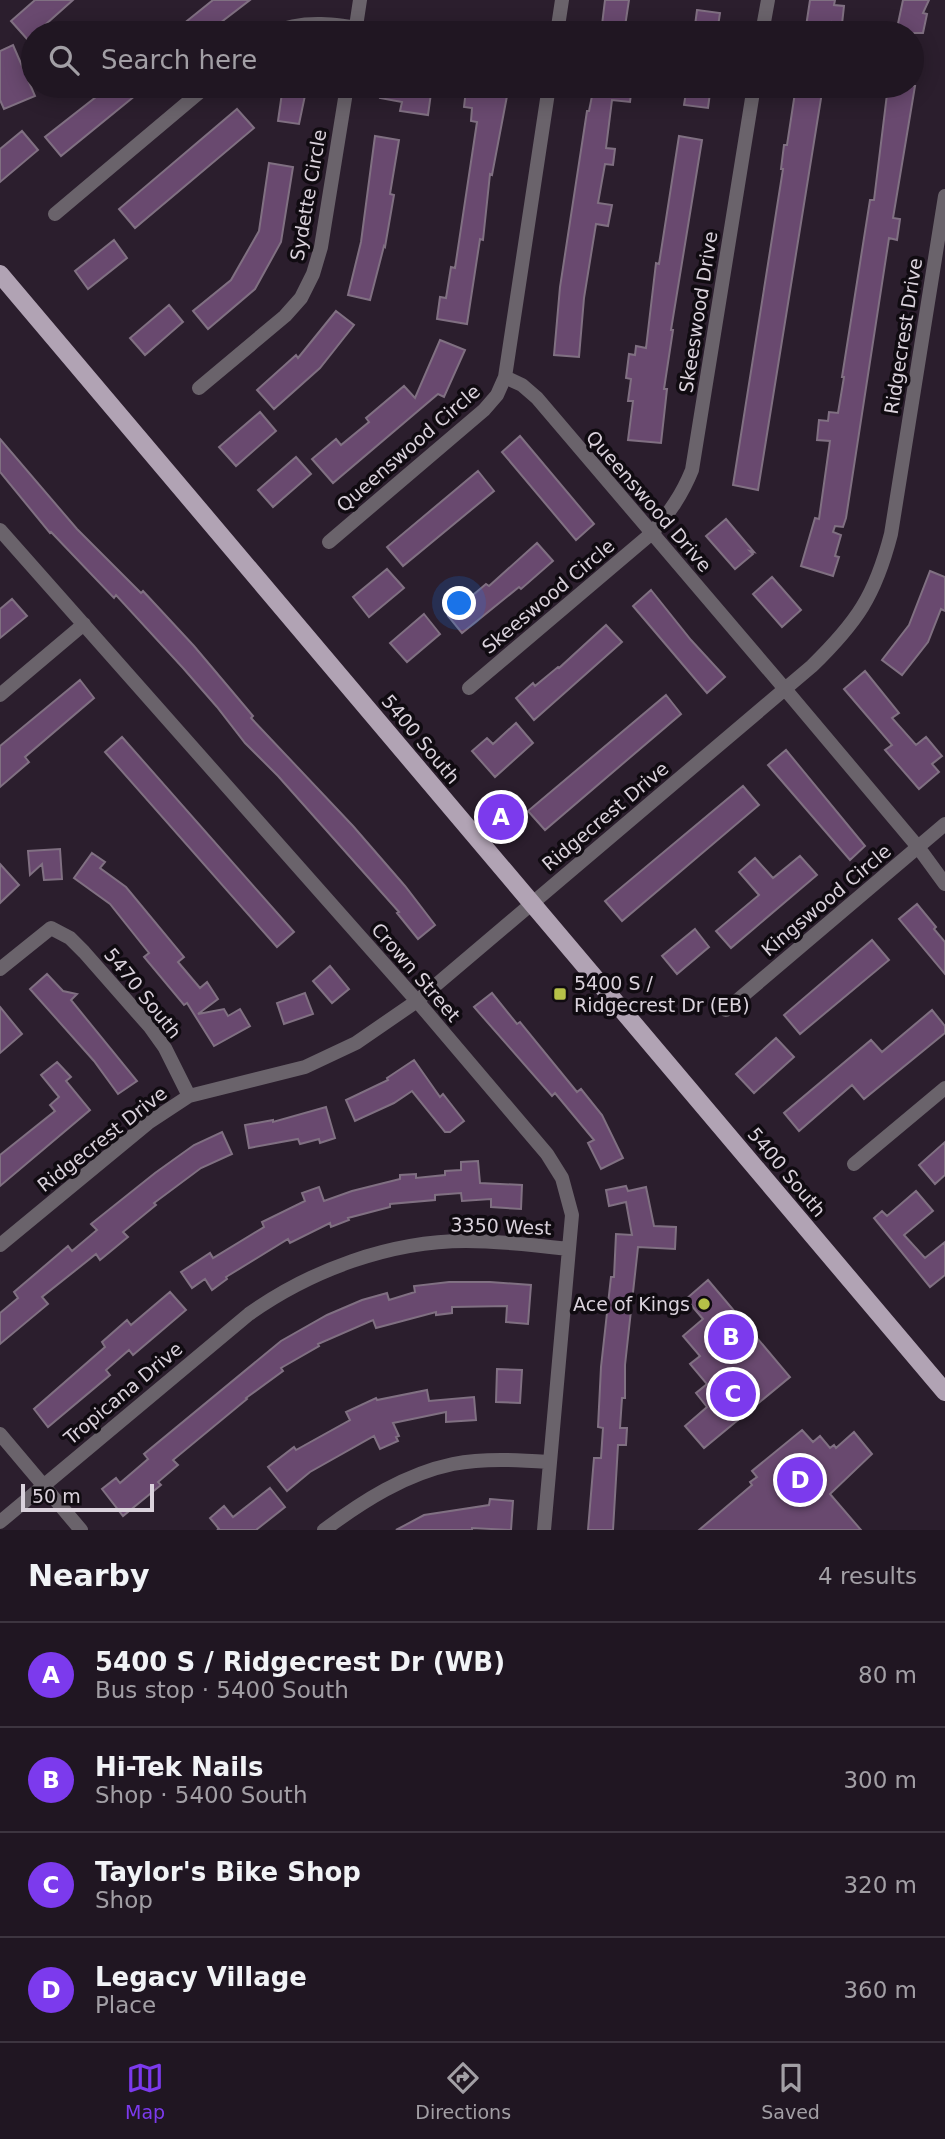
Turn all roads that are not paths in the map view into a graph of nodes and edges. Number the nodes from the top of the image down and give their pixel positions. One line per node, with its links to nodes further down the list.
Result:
1 (360, 0): 4 (street)
2 (562, 0): 5 (street)
3 (768, 0): 6 (street)
4 (357, 21)
5 (559, 21)
6 (764, 21)
7 (193, 98): 12 (street)
8 (344, 98): 15 (street, Sydette Circle)
9 (547, 98): 14 (street)
10 (752, 98): 17 (street, Skeeswood Drive)
11 (945, 196): 21 (street, Ridgecrest Drive)
12 (55, 214)
13 (0, 274): 26 (main road, 5400 South)
14 (505, 377): 17 (street, Queenswood Drive); 18 (street, Queenswood Circle)
15 (199, 388)
16 (0, 530): 19 (street, Crown Street)
17 (652, 533): 20 (street, Skeeswood Circle); 21 (street, Queenswood Drive)
18 (329, 542)
19 (83, 624): 22 (street); 28 (street, Crown Street)
20 (469, 688)
21 (785, 689): 24 (street, Queenswood Drive); 26 (street, Ridgecrest Drive)
22 (0, 695)
23 (945, 824): 24 (street, Kingswood Circle)
24 (918, 847): 25 (street, Queenswood Drive); 29 (street, Kingswood Circle)
25 (945, 884)
26 (532, 902): 28 (street, Ridgecrest Drive); 36 (main road, 5400 South)
27 (0, 969): 31 (street, 5470 South)
28 (417, 1001): 31 (street, Ridgecrest Drive); 34 (street, Crown Street)
29 (726, 1010)
30 (945, 1087): 32 (street)
31 (189, 1096): 33 (street, Ridgecrest Drive)
32 (854, 1164)
33 (0, 1245)
34 (569, 1249): 35 (street, 3350 West); 38 (street, Crown Street)
35 (273, 1297): 39 (street, Tropicana Drive)
36 (945, 1392)
37 (0, 1434): 39 (street)
38 (550, 1462): 42 (street); 43 (street, Crown Street)
39 (43, 1486): 40 (street, Tropicana Drive); 41 (street)
40 (0, 1522)
41 (81, 1530)
42 (324, 1530)
43 (544, 1530)

